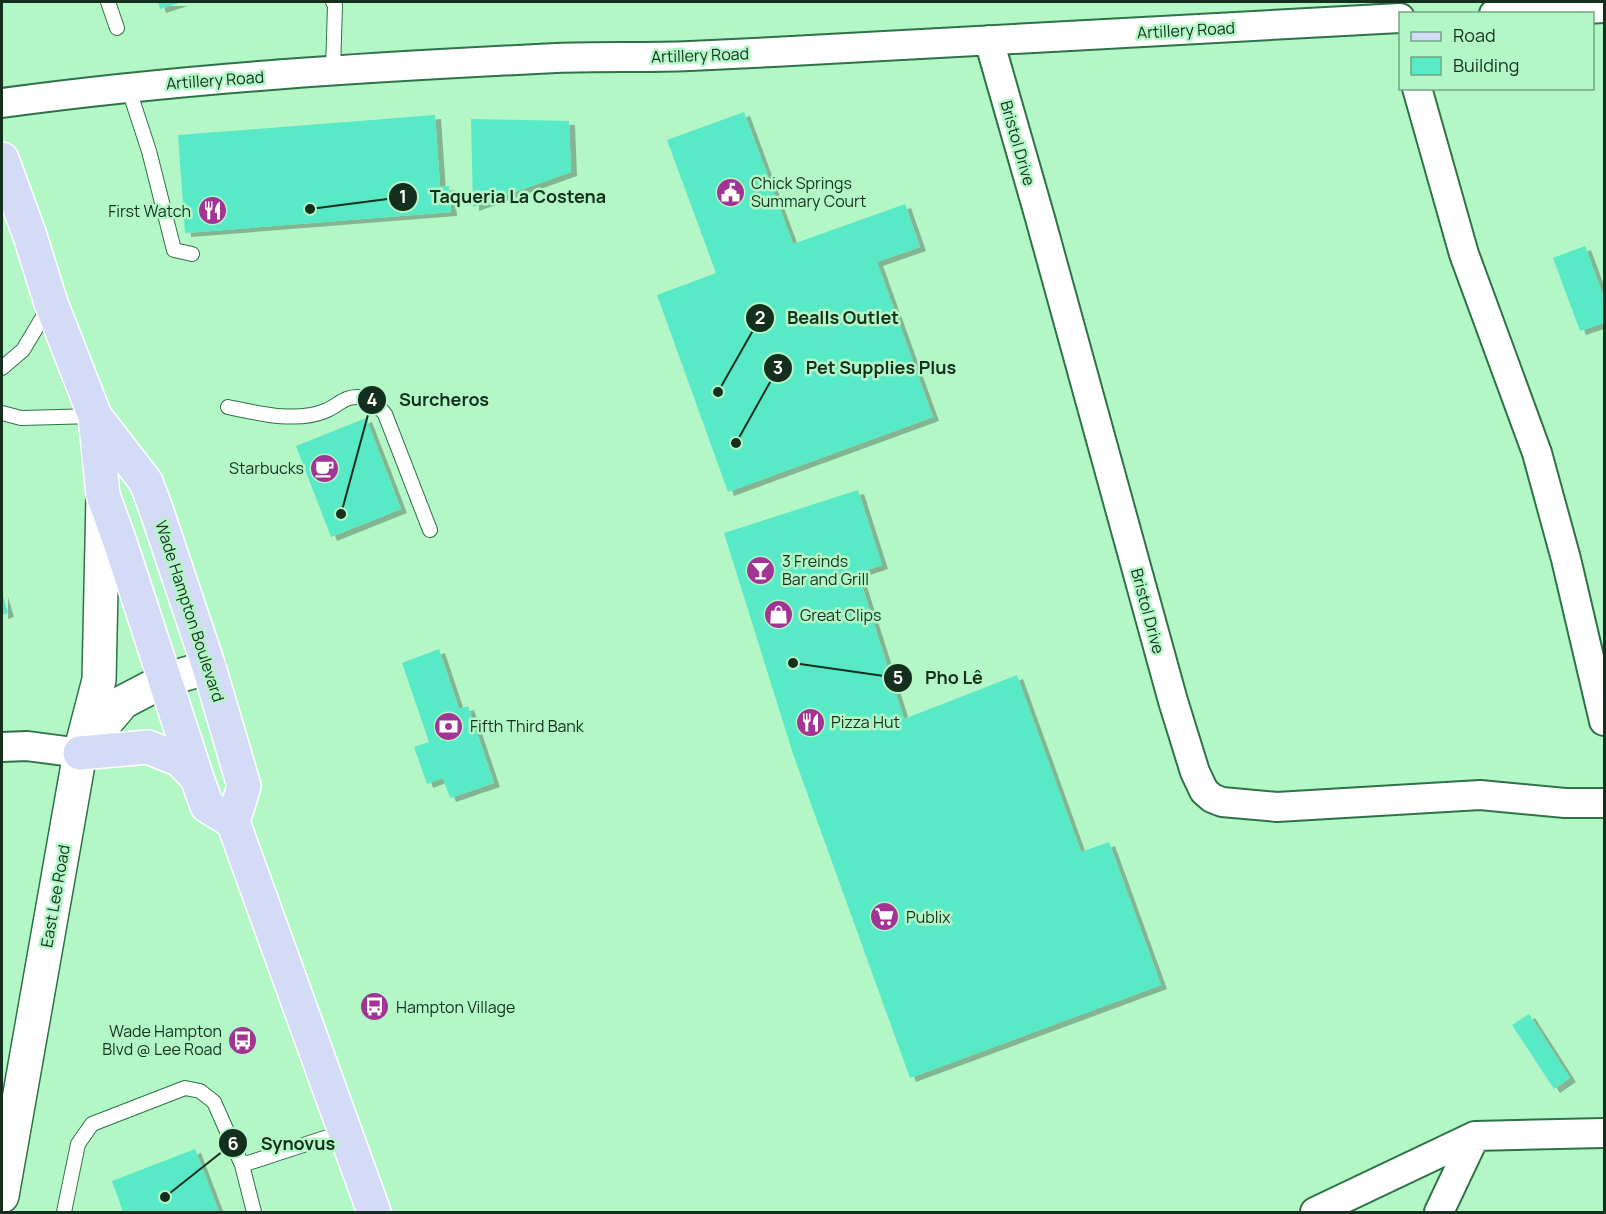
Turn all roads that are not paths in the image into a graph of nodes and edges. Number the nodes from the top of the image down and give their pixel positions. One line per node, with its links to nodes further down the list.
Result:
1 (108, 2): 6 (lane)
2 (333, 2): 8 (lane)
3 (1605, 8): 4 (street)
4 (1531, 12)
5 (1399, 20): 7 (street, Artillery Road)
6 (117, 28)
7 (989, 40): 8 (street, Artillery Road); 27 (street, Bristol Drive)
8 (333, 71): 9 (street, Artillery Road)
9 (128, 87): 11 (street, Artillery Road); 13 (lane)
10 (1418, 90): 23 (street)
11 (2, 103)
12 (2, 159): 14 (main road, Wade Hampton Boulevard)
13 (192, 254)
14 (51, 303): 15 (lane); 18 (main road, Wade Hampton Boulevard)
15 (2, 368)
16 (228, 407): 20 (lane)
17 (2, 413): 18 (lane)
18 (95, 416): 19 (main road, Wade Hampton Boulevard); 21 (main road, Wade Hampton Boulevard)
19 (103, 495): 22 (main road, Wade Hampton Boulevard); 25 (street, East Lee Road)
20 (430, 530)
21 (209, 667): 22 (street); 28 (main road, Wade Hampton Boulevard)
22 (165, 680): 25 (street); 26 (main road, Wade Hampton Boulevard)
23 (1605, 721)
24 (2, 747): 25 (street)
25 (80, 753): 26 (main road); 33 (street, East Lee Road)
26 (197, 778): 28 (main road, Wade Hampton Boulevard)
27 (1605, 803)
28 (233, 822): 29 (main road)
29 (346, 1131): 32 (lane); 36 (main road)
30 (1605, 1132): 31 (street)
31 (1475, 1136): 37 (street); 38 (street)
32 (242, 1165): 34 (lane); 35 (lane)
33 (2, 1196)
34 (64, 1212)
35 (254, 1212)
36 (374, 1212)
37 (1315, 1212)
38 (1438, 1212)

